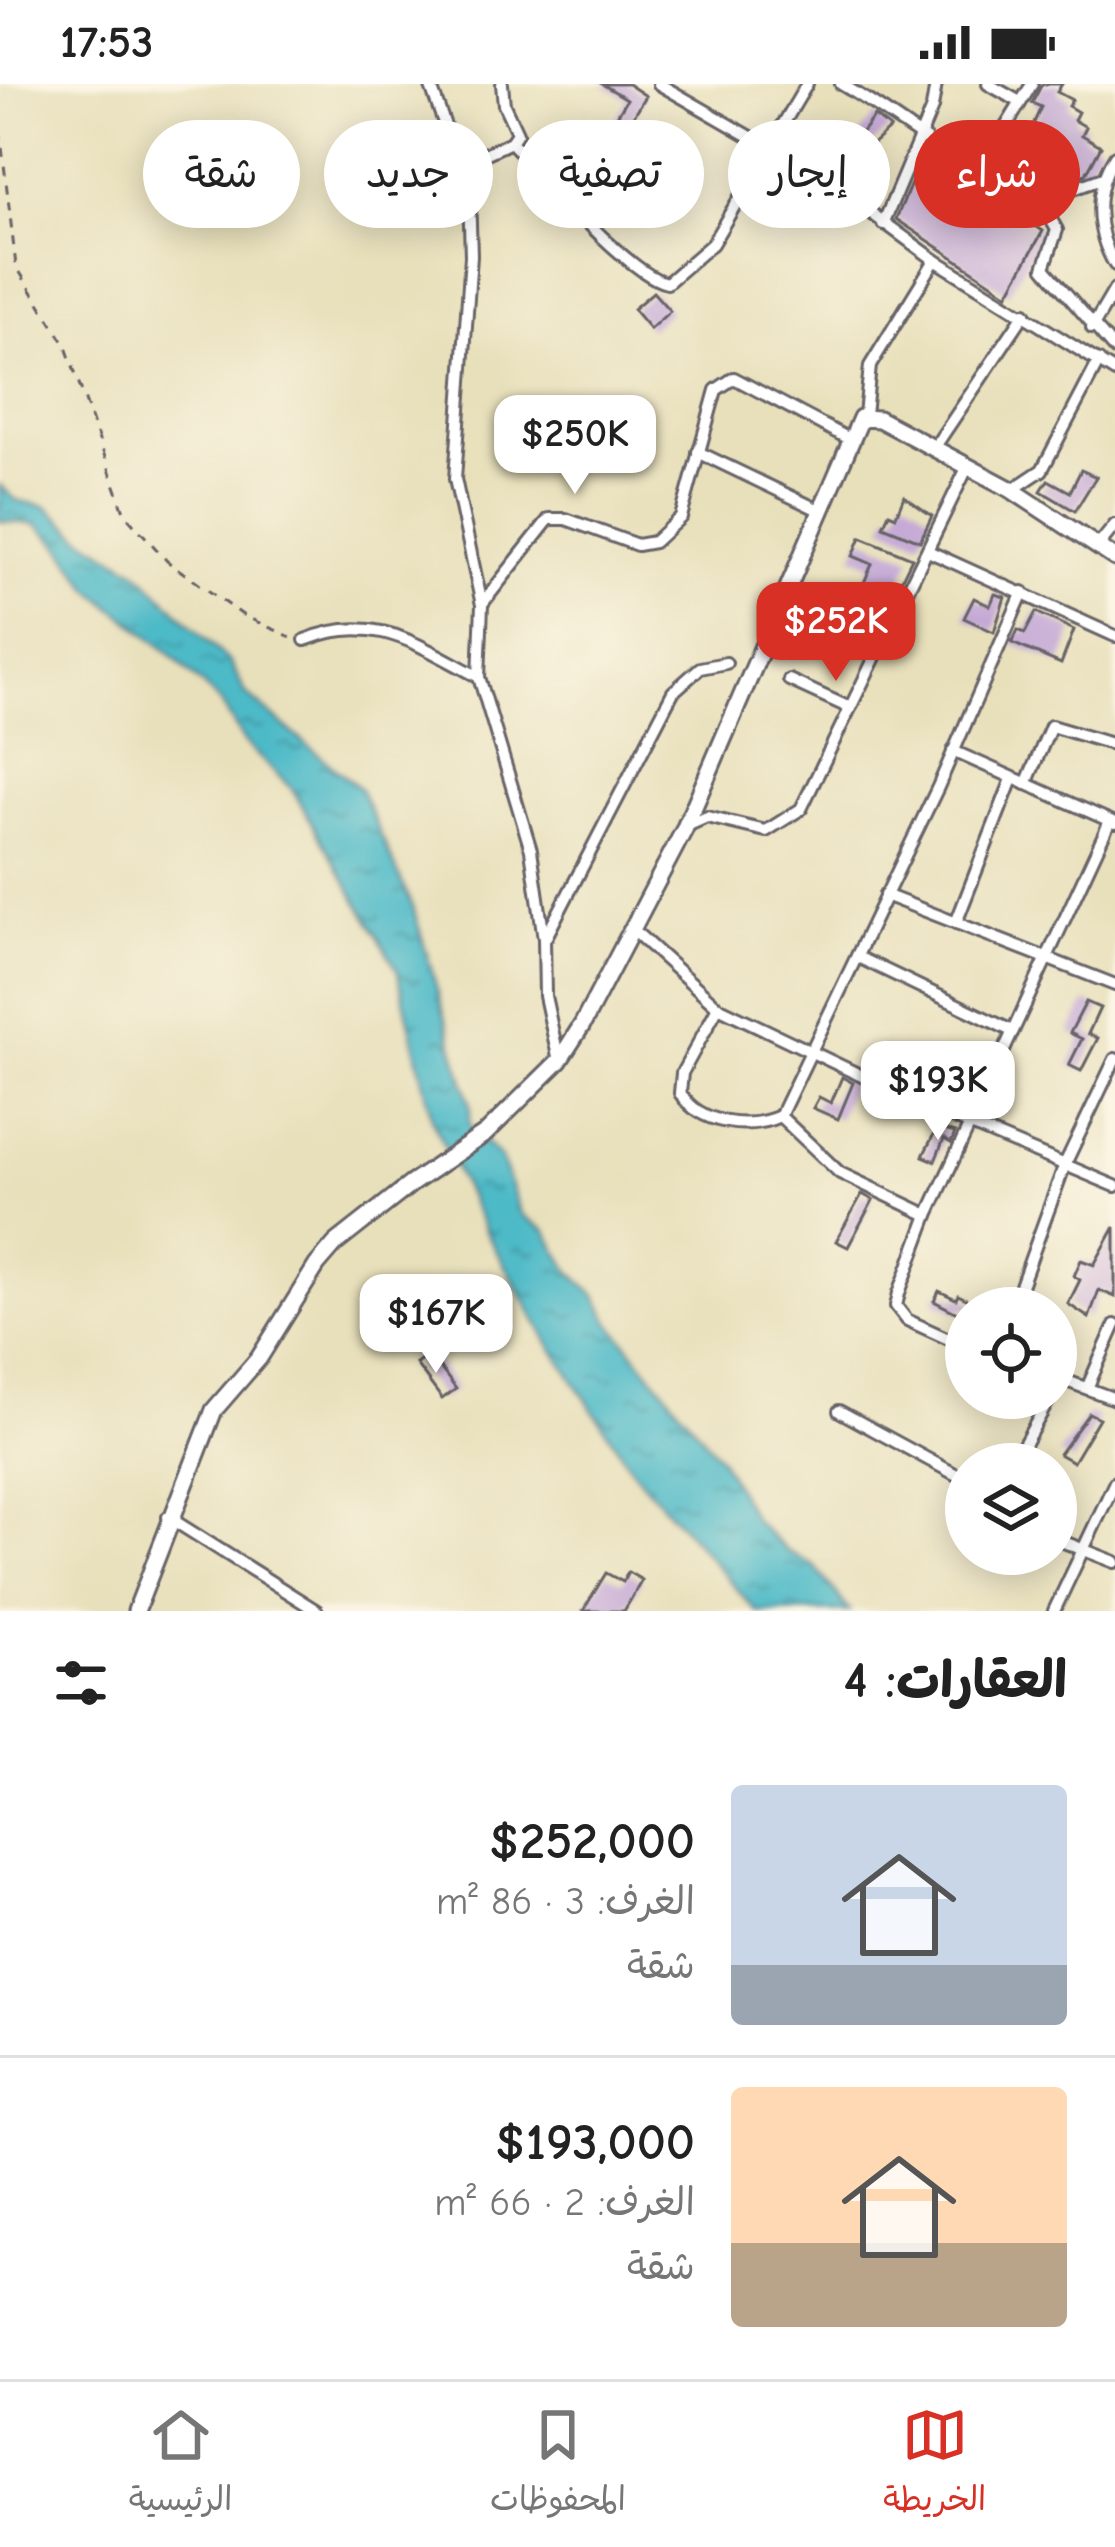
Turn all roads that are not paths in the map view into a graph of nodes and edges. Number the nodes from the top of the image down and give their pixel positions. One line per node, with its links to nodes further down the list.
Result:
1 (430, 84): 10 (street)
2 (502, 84): 16 (street)
3 (659, 84): 14 (street)
4 (807, 84): 11 (street)
5 (841, 84): 15 (street)
6 (936, 84): 12 (street)
7 (988, 84): 9 (street)
8 (1032, 84): 9 (street)
9 (1020, 102): 13 (street)
10 (444, 120)
11 (786, 120)
12 (926, 120)
13 (1009, 120)
14 (728, 126)
15 (914, 127)
16 (511, 142): 18 (street); 23 (street)
17 (914, 148): 22 (street)
18 (493, 150)
19 (1115, 156): 20 (street)
20 (1103, 178): 21 (street); 28 (street)
21 (1080, 183)
22 (890, 207)
23 (728, 217)
24 (470, 228): 47 (street)
25 (889, 228): 27 (street)
26 (1056, 228): 31 (street)
27 (935, 260): 30 (street); 35 (street)
28 (1115, 265)
29 (1115, 289): 31 (street)
30 (1025, 313): 33 (street); 37 (street)
31 (1092, 328): 32 (street)
32 (1113, 345)
33 (1099, 362): 34 (street); 40 (street)
34 (1115, 372)
35 (865, 415): 36 (street); 37 (street)
36 (851, 440): 38 (street); 41 (street)
37 (934, 448): 39 (street)
38 (698, 452): 41 (street); 47 (street)
39 (968, 466): 40 (street); 44 (street)
40 (1012, 490): 43 (street)
41 (824, 512): 59 (street)
42 (1115, 525): 43 (street)
43 (1098, 546): 45 (street)
44 (928, 551): 46 (street); 53 (street)
45 (1115, 558)
46 (1023, 592): 48 (street); 55 (street)
47 (482, 605): 51 (street)
48 (1115, 636)
49 (304, 640): 51 (street)
50 (726, 663): 63 (street)
51 (478, 677): 63 (street)
52 (790, 680): 53 (street)
53 (850, 708): 59 (street)
54 (1115, 745): 57 (street)
55 (953, 751): 56 (street); 60 (street)
56 (1012, 779): 57 (street); 61 (street)
57 (1026, 784): 58 (street)
58 (1113, 822): 64 (street)
59 (685, 830): 62 (street)
60 (885, 895): 61 (street); 65 (street)
61 (956, 923): 64 (street)
62 (632, 929): 67 (street); 71 (street)
63 (544, 939): 71 (street)
64 (1046, 955): 66 (street); 68 (street)
65 (858, 957): 68 (street); 69 (street)
66 (1115, 985)
67 (718, 1007): 69 (street); 72 (street)
68 (1012, 1031): 73 (street)
69 (813, 1052): 72 (street); 73 (street)
70 (1115, 1059): 74 (street)
71 (559, 1061): 86 (street)
72 (780, 1116): 76 (street)
73 (970, 1123): 74 (street); 76 (street)
74 (1065, 1164): 75 (street); 77 (street)
75 (1115, 1186)
76 (928, 1215): 79 (street)
77 (1021, 1287)
78 (1115, 1325): 81 (street)
79 (945, 1337)
80 (1077, 1384): 81 (street)
81 (1088, 1386): 82 (street)
82 (1115, 1399)
83 (839, 1411): 84 (street)
84 (945, 1469)
85 (1115, 1482): 88 (street)
86 (168, 1517): 90 (street); 91 (street)
87 (1077, 1550): 88 (street)
88 (1080, 1551): 89 (street); 92 (street)
89 (1115, 1562)
90 (136, 1611)
91 (317, 1611)
92 (1054, 1611)

